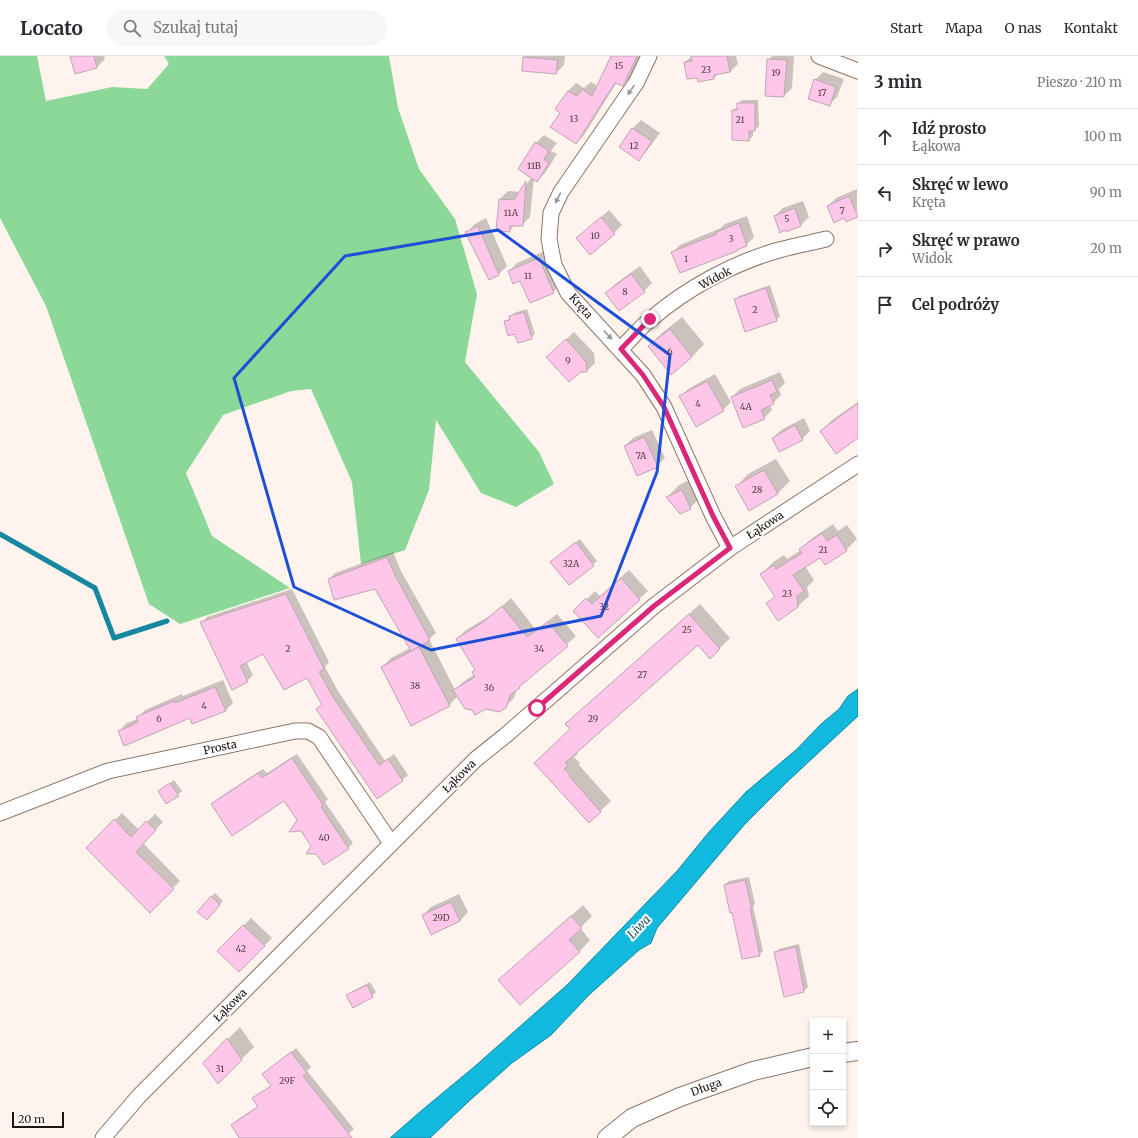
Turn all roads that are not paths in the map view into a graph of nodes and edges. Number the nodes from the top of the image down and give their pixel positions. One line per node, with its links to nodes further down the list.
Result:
1 (649, 56): 5 (street, Kręta, one-way to 5)
2 (819, 56): 3 (street)
3 (858, 71)
4 (826, 239): 5 (street, Widok)
5 (621, 349): 7 (street, Kręta)
6 (858, 464): 7 (street, Łąkowa)
7 (730, 548): 9 (street, Łąkowa)
8 (0, 813): 9 (street, Prosta)
9 (391, 843): 13 (street, Łąkowa)
10 (858, 1051): 11 (street)
11 (846, 1053)
12 (810, 1058): 14 (street, Długa)
13 (103, 1138)
14 (607, 1138)

